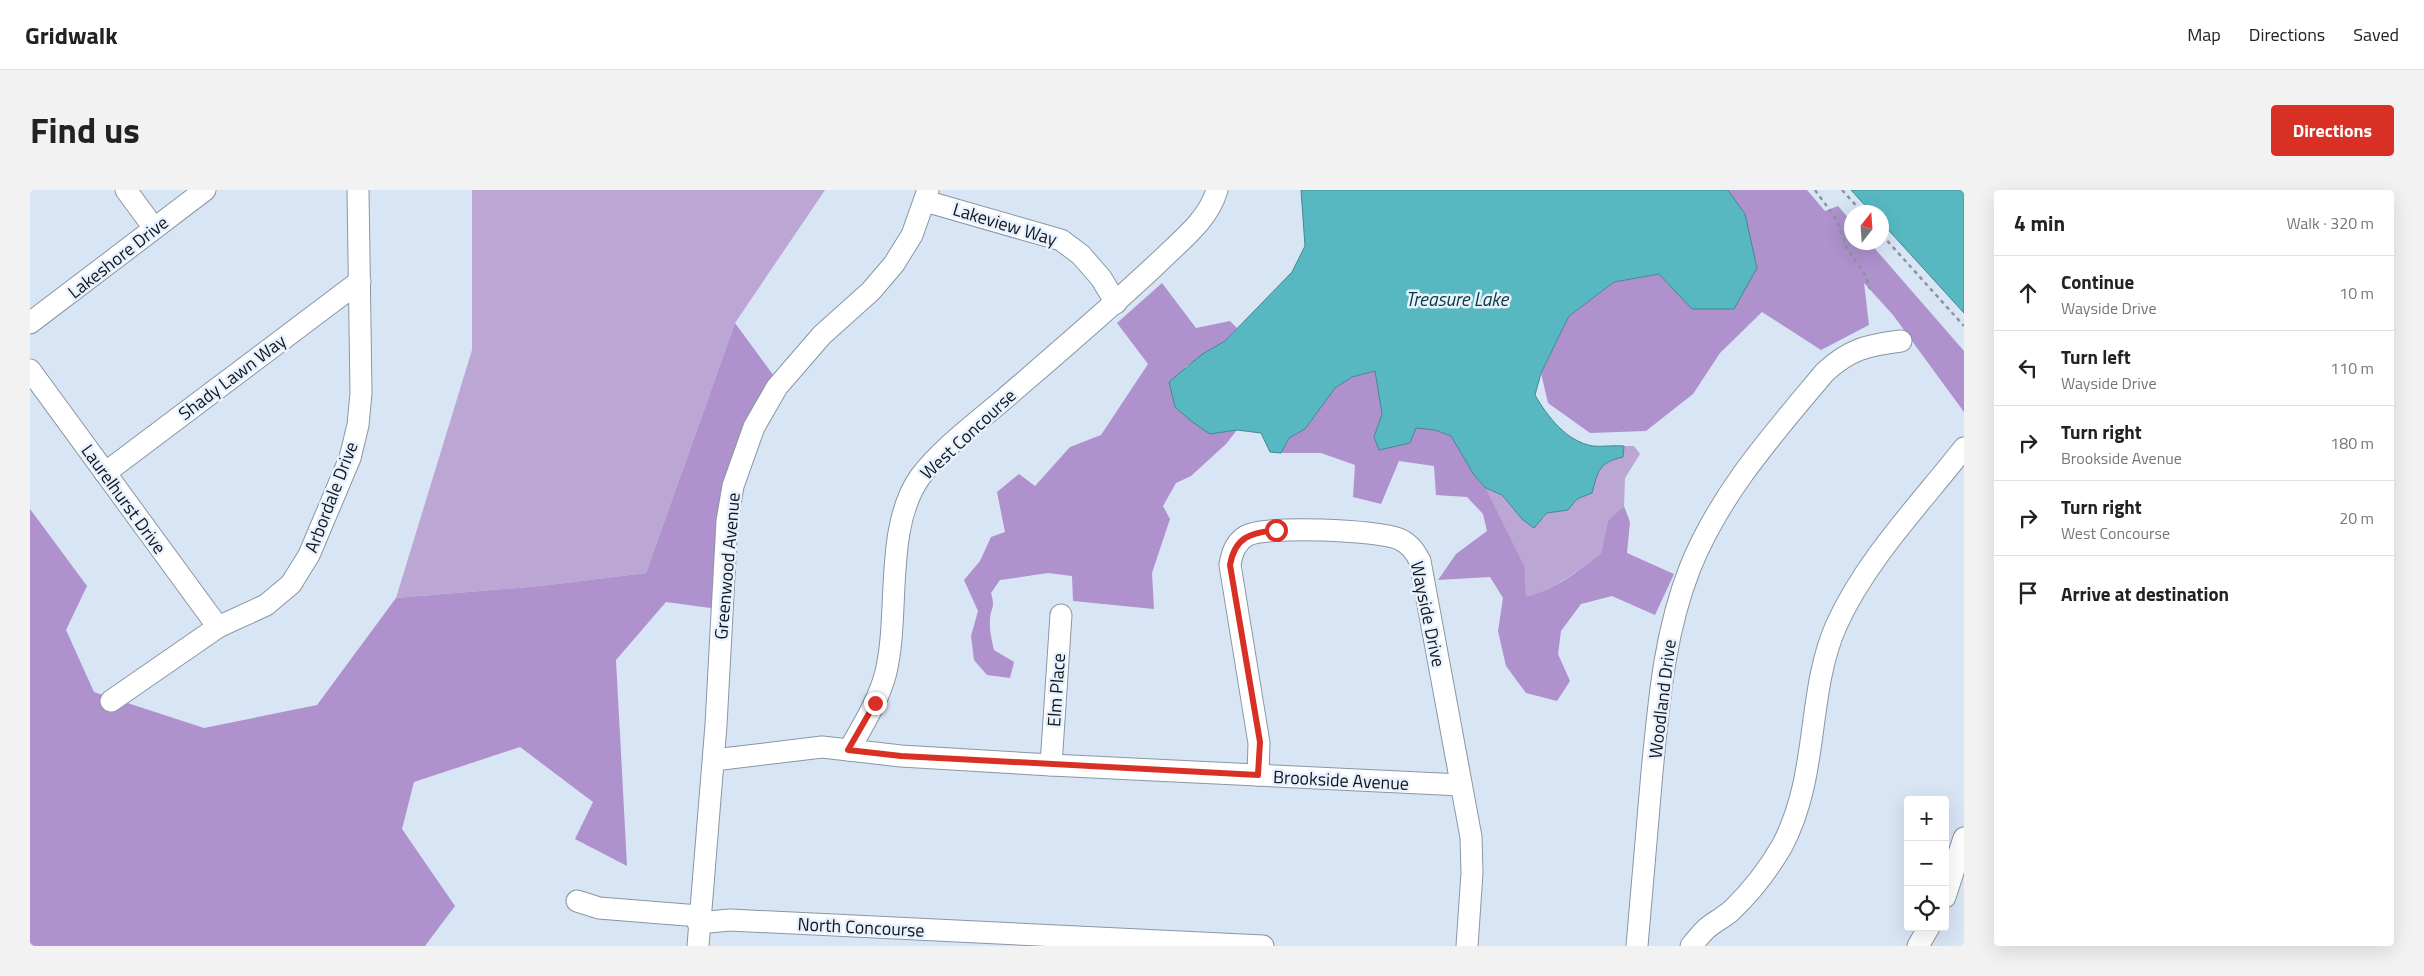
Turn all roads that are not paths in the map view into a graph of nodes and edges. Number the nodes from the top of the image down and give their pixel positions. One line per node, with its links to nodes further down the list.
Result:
1 (126, 190): 6 (street)
2 (205, 190): 6 (street, Lakeshore Drive)
3 (358, 190): 7 (street, Arbordale Drive)
4 (1216, 190): 8 (street, West Concourse)
5 (926, 195): 8 (street, Lakeview Way); 18 (street, Greenwood Avenue)
6 (154, 228): 9 (street, Lakeshore Drive)
7 (360, 281): 13 (street, Shady Lawn Way); 15 (street, Arbordale Drive)
8 (1116, 303): 17 (street, West Concourse)
9 (30, 323)
10 (1902, 341): 30 (street, Woodland Drive)
11 (30, 370): 13 (street, Laurelhurst Drive)
12 (1964, 448): 31 (street)
13 (105, 473): 15 (street, Laurelhurst Drive)
14 (1061, 615): 19 (street, Elm Place)
15 (218, 627): 16 (street, Arbordale Drive)
16 (111, 701)
17 (848, 750): 18 (street, Brookside Avenue); 19 (street, Brookside Avenue)
18 (714, 760): 25 (street, Greenwood Avenue)
19 (1050, 765): 20 (street, Brookside Avenue)
20 (1258, 775): 21 (street, Brookside Avenue); 21 (street, Wayside Drive)
21 (1461, 785): 29 (street, Wayside Drive)
22 (1964, 838): 23 (street)
23 (1949, 886)
24 (577, 901): 25 (street, North Concourse)
25 (698, 920): 27 (street, Greenwood Avenue); 28 (street, North Concourse)
26 (1927, 931): 32 (street)
27 (698, 946)
28 (1263, 946)
29 (1467, 946)
30 (1637, 946)
31 (1691, 946)
32 (1918, 946)

